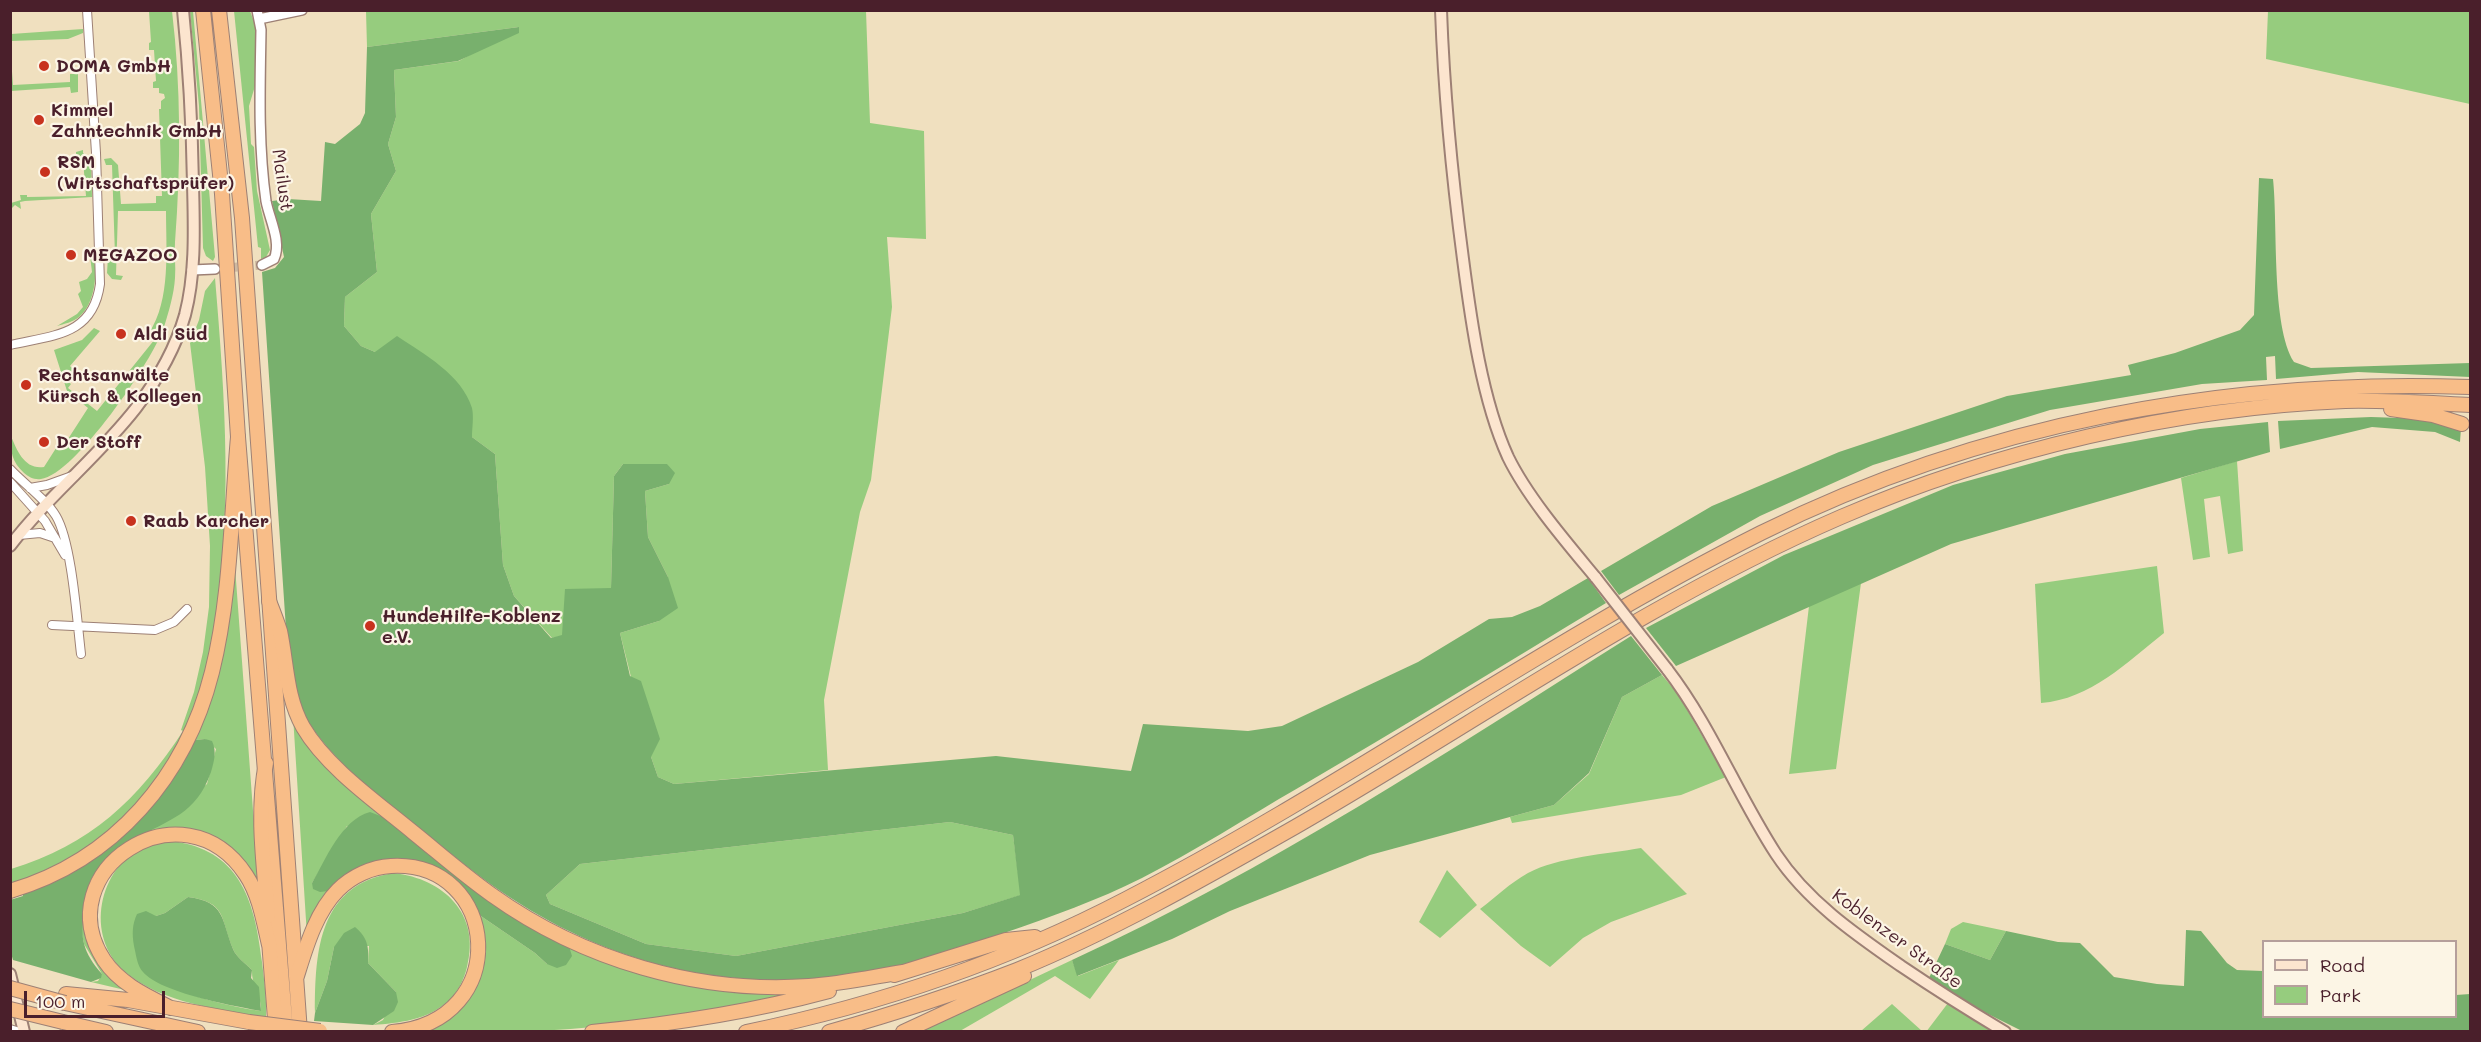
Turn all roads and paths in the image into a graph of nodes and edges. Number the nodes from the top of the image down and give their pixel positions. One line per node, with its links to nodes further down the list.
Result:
1 (87, 10): 11 (street)
2 (183, 10): 10 (main road)
3 (203, 10): 16 (highway)
4 (219, 10): 27 (highway)
5 (302, 10): 7 (street)
6 (1441, 10): 59 (main road, Koblenzer Straße, bridge)
7 (258, 15): 8 (street, Mailust)
8 (261, 265)
9 (215, 269): 10 (street)
10 (192, 270): 18 (main road)
11 (10, 345)
12 (2470, 387): 34 (highway)
13 (2348, 401): 14 (highway); 15 (highway); 36 (highway)
14 (2470, 405)
15 (2462, 423)
16 (238, 437): 32 (highway); 33 (highway)
17 (10, 469): 20 (street)
18 (74, 475): 20 (street); 21 (main road)
19 (10, 482): 22 (street)
20 (30, 488): 21 (street)
21 (46, 504): 22 (main road); 26 (street)
22 (38, 513): 23 (main road); 24 (street)
23 (19, 535): 24 (street); 25 (main road)
24 (55, 538): 26 (street)
25 (10, 546)
26 (69, 560): 30 (street)
27 (269, 601): 37 (highway); 39 (highway)
28 (187, 609): 30 (street)
29 (52, 626): 30 (street)
30 (77, 627): 31 (street)
31 (81, 654)
32 (266, 763): 35 (highway); 52 (highway)
33 (16, 890)
34 (1052, 934): 37 (highway); 56 (highway)
35 (270, 949): 42 (highway); 51 (highway)
36 (1062, 949): 44 (highway); 57 (highway)
37 (903, 972): 55 (highway)
38 (10, 974): 48 (main road)
39 (297, 976): 53 (highway); 54 (highway)
40 (10, 988): 41 (highway, bridge)
41 (65, 999): 42 (highway); 50 (highway)
42 (171, 1008): 46 (highway, bridge)
43 (10, 1009): 49 (highway, bridge)
44 (909, 1028): 58 (highway)
45 (10, 1029): 47 (street)
46 (322, 1031)
47 (20, 1032)
48 (24, 1032)
49 (106, 1032)
50 (198, 1032)
51 (276, 1032)
52 (286, 1032)
53 (300, 1032)
54 (392, 1032)
55 (592, 1032)
56 (746, 1032)
57 (829, 1032)
58 (891, 1032)
59 (2005, 1032)

